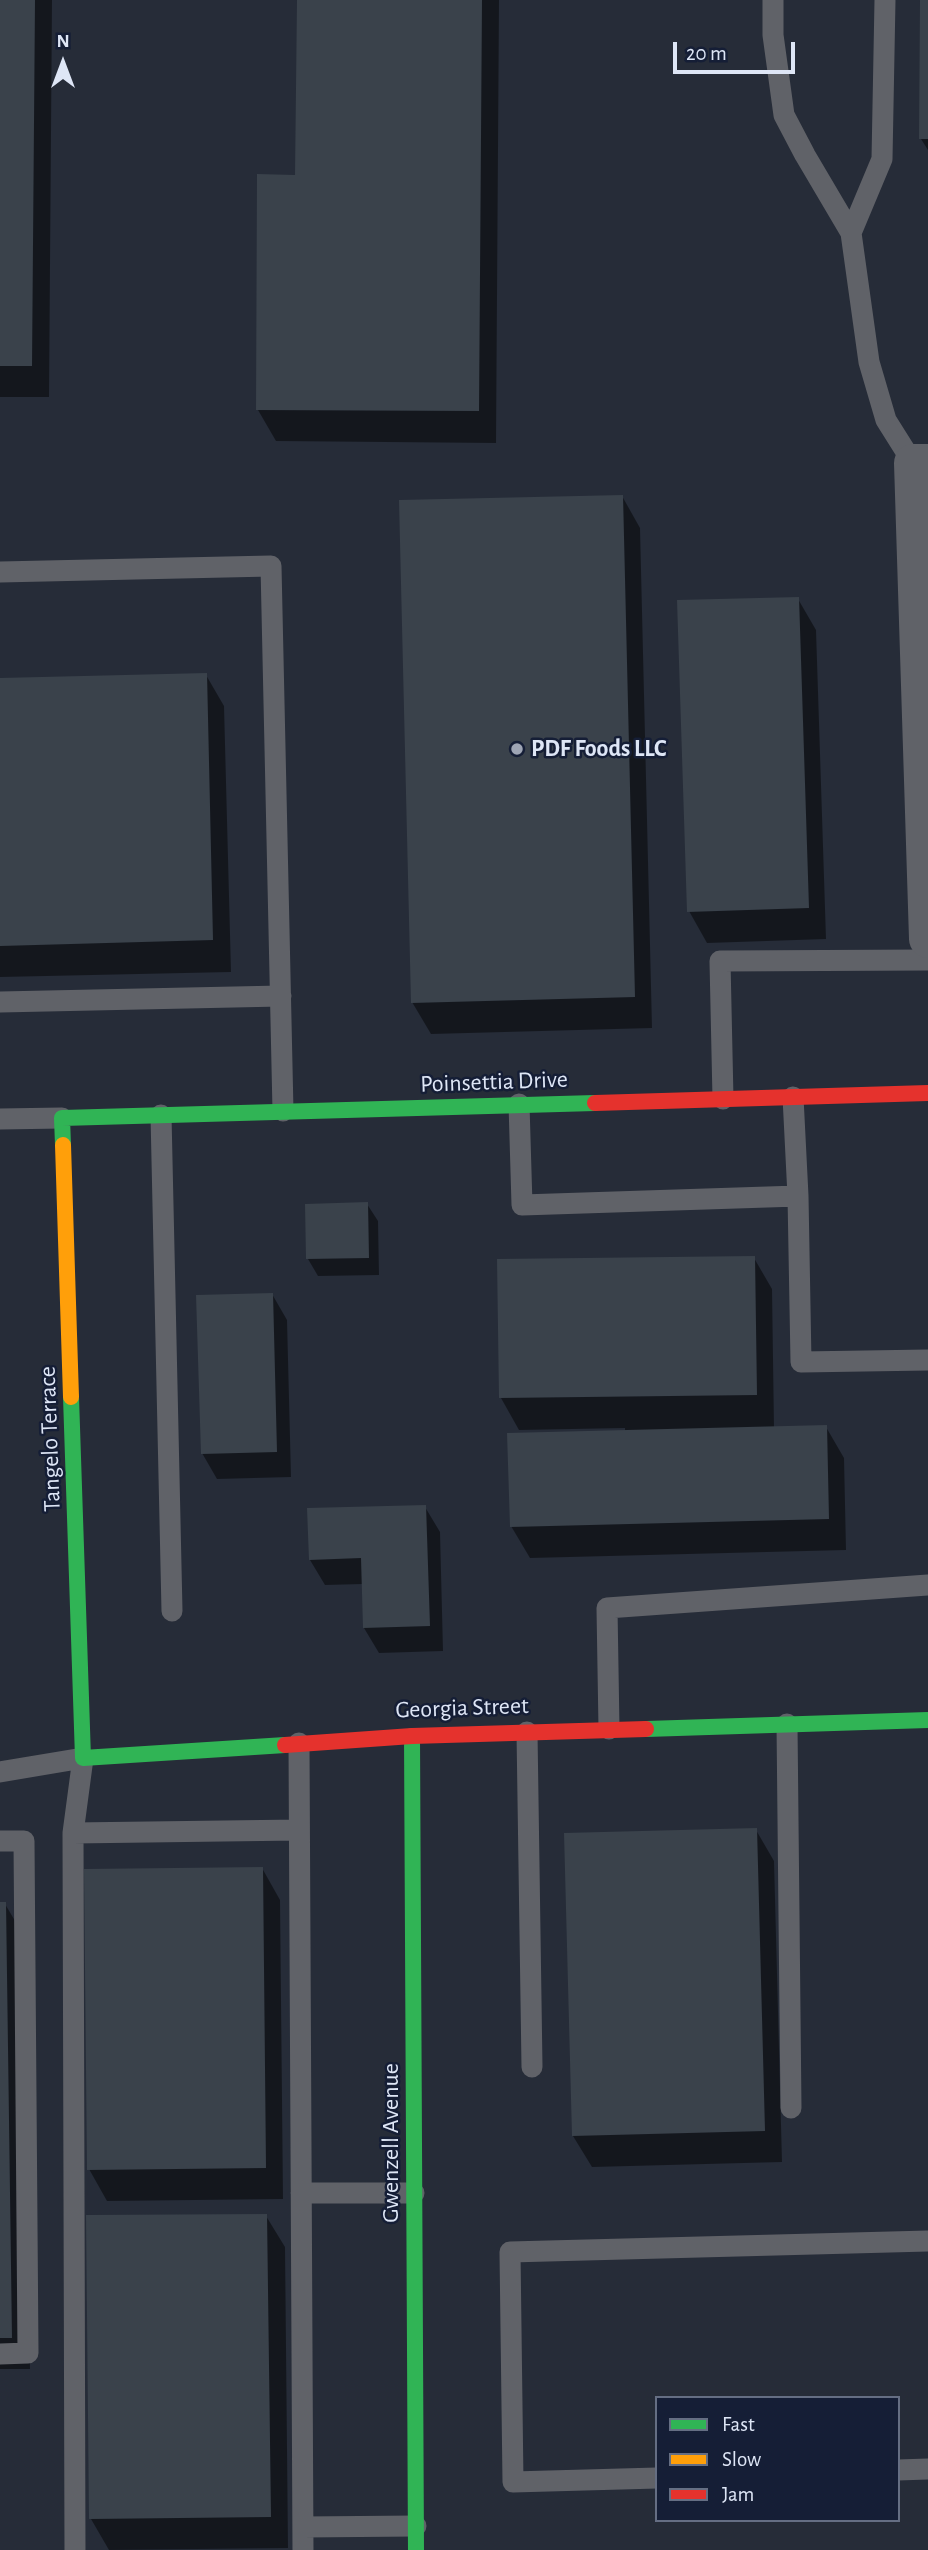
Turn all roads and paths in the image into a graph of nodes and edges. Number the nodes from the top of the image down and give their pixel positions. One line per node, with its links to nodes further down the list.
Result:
1 (773, 0): 3 (lane)
2 (885, 0): 3 (lane)
3 (851, 233): 4 (lane)
4 (921, 463): 5 (street)
5 (922, 553): 7 (street)
6 (0, 572): 9 (lane)
7 (928, 939)
8 (928, 960): 13 (lane)
9 (281, 996): 10 (lane); 15 (lane)
10 (0, 1002)
11 (928, 1093): 12 (street, Poinsettia Drive)
12 (793, 1097): 13 (street, Poinsettia Drive); 19 (lane)
13 (723, 1099): 14 (street, Poinsettia Drive)
14 (519, 1104): 15 (street, Poinsettia Drive); 19 (lane)
15 (284, 1111): 16 (street, Poinsettia Drive)
16 (161, 1115): 17 (street, Poinsettia Drive); 22 (lane)
17 (62, 1118): 18 (lane); 29 (street, Tangelo Terrace)
18 (0, 1119)
19 (798, 1196): 20 (lane)
20 (928, 1360)
21 (928, 1585): 25 (lane)
22 (172, 1611)
23 (928, 1720): 24 (street, Georgia Street)
24 (787, 1724): 25 (street, Georgia Street); 35 (lane)
25 (609, 1730): 26 (street, Georgia Street)
26 (527, 1732): 27 (street, Georgia Street); 34 (lane)
27 (412, 1736): 28 (street, Georgia Street); 37 (street, Gwenzell Avenue)
28 (299, 1743): 29 (street, Georgia Street); 31 (lane)
29 (83, 1758): 30 (lane, Georgia Street); 32 (lane)
30 (0, 1772)
31 (299, 1830): 32 (lane); 36 (lane)
32 (73, 1833): 45 (lane)
33 (0, 1841): 39 (lane)
34 (532, 2067)
35 (791, 2108)
36 (301, 2193): 37 (lane); 44 (lane)
37 (414, 2193): 43 (street, Gwenzell Avenue)
38 (928, 2241): 42 (lane)
39 (0, 2354)
40 (928, 2469): 41 (lane)
41 (900, 2470)
42 (655, 2478)
43 (416, 2526): 44 (lane); 47 (street, Gwenzell Avenue)
44 (303, 2527): 46 (lane)
45 (75, 2550)
46 (303, 2550)
47 (416, 2550)

